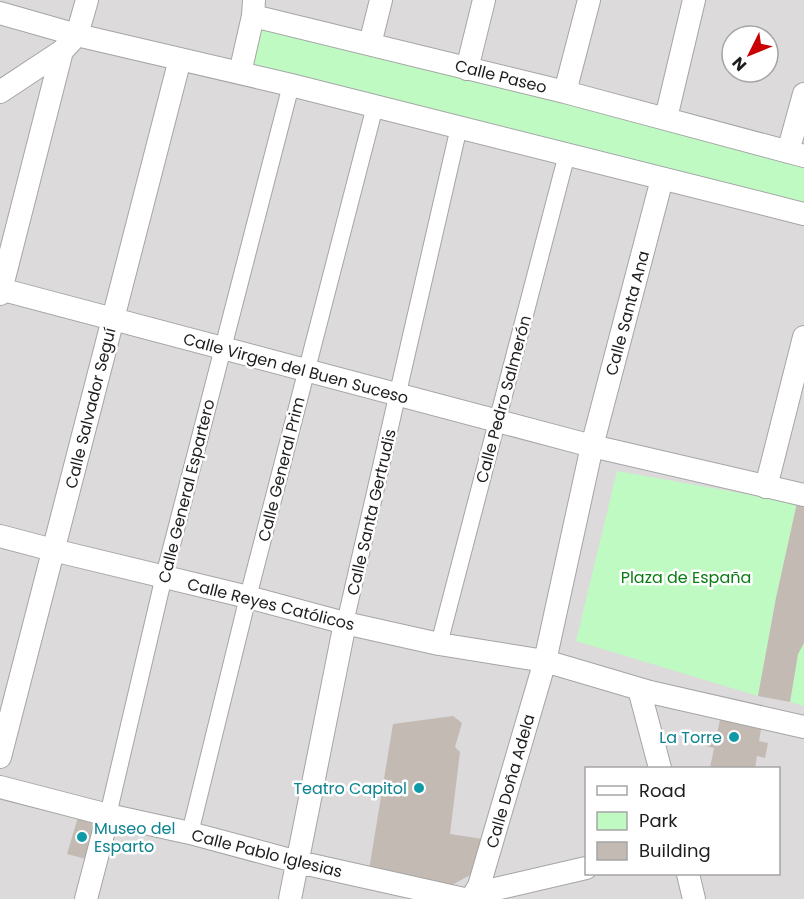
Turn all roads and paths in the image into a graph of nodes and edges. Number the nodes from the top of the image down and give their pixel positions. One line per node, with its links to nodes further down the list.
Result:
1 (87, 0): 8 (street)
2 (381, 0): 9 (street)
3 (484, 0): 11 (street)
4 (589, 0): 15 (street)
5 (694, 0): 18 (street)
6 (254, 8): 9 (street, Calle Paseo); 12 (street, Calle Paseo)
7 (0, 13): 8 (street)
8 (69, 43): 10 (street); 14 (street); 24 (street)
9 (370, 44): 11 (street, Calle Paseo)
10 (180, 59): 12 (street); 25 (street, Calle Salvador Seguí)
11 (467, 69): 15 (street, Calle Paseo)
12 (240, 73): 13 (street)
13 (291, 85): 17 (street); 27 (street, Calle General Espartero)
14 (0, 92)
15 (565, 92): 18 (street, Calle Paseo)
16 (804, 94): 21 (street)
17 (375, 106): 19 (street); 28 (street, Calle General Prim)
18 (666, 118): 21 (street, Calle Paseo)
19 (459, 127): 20 (street); 29 (street, Calle Santa Gertrudis)
20 (567, 154): 22 (street); 30 (street, Calle Pedro Salmerón)
21 (796, 154)
22 (662, 179): 23 (street); 31 (street, Calle Santa Ana)
23 (804, 214)
24 (0, 291): 25 (street, Calle Virgen del Buen Suceso)
25 (113, 319): 27 (street, Calle Virgen del Buen Suceso); 35 (street, Calle Salvador Seguí)
26 (804, 337): 32 (street)
27 (223, 348): 28 (street, Calle Virgen del Buen Suceso); 36 (street, Calle General Espartero)
28 (306, 370): 29 (street, Calle Virgen del Buen Suceso); 37 (street, Calle General Prim)
29 (398, 395): 30 (street, Calle Virgen del Buen Suceso); 38 (street, Calle Santa Gertrudis)
30 (497, 421): 31 (street, Calle Virgen del Buen Suceso); 39 (street, Calle Pedro Salmerón)
31 (592, 446): 32 (street); 40 (street)
32 (766, 488): 33 (street)
33 (804, 495)
34 (0, 536): 35 (street, Calle Reyes Católicos)
35 (53, 550): 36 (street, Calle Reyes Católicos); 43 (street, Calle Salvador Seguí)
36 (164, 576): 37 (street, Calle Reyes Católicos); 46 (street, Calle General Espartero)
37 (248, 597): 38 (street, Calle Reyes Católicos); 47 (street, Calle General Prim)
38 (345, 623): 39 (street, Calle Reyes Católicos); 48 (street, Calle Santa Gertrudis)
39 (439, 644): 40 (street, Calle Reyes Católicos)
40 (544, 661): 41 (street); 51 (street, Calle Doña Adela)
41 (639, 689): 42 (street); 44 (street)
42 (804, 727)
43 (0, 757)
44 (660, 767)
45 (0, 787): 46 (street, Calle Pablo Iglesias)
46 (108, 815): 47 (street, Calle Pablo Iglesias); 52 (street, Calle General Espartero)
47 (190, 833): 48 (street, Calle Pablo Iglesias)
48 (298, 862): 51 (street, Calle Pablo Iglesias); 53 (street, Calle Santa Gertrudis)
49 (585, 868): 51 (street)
50 (688, 875): 54 (street)
51 (470, 897)
52 (86, 899)
53 (290, 899)
54 (694, 899)

